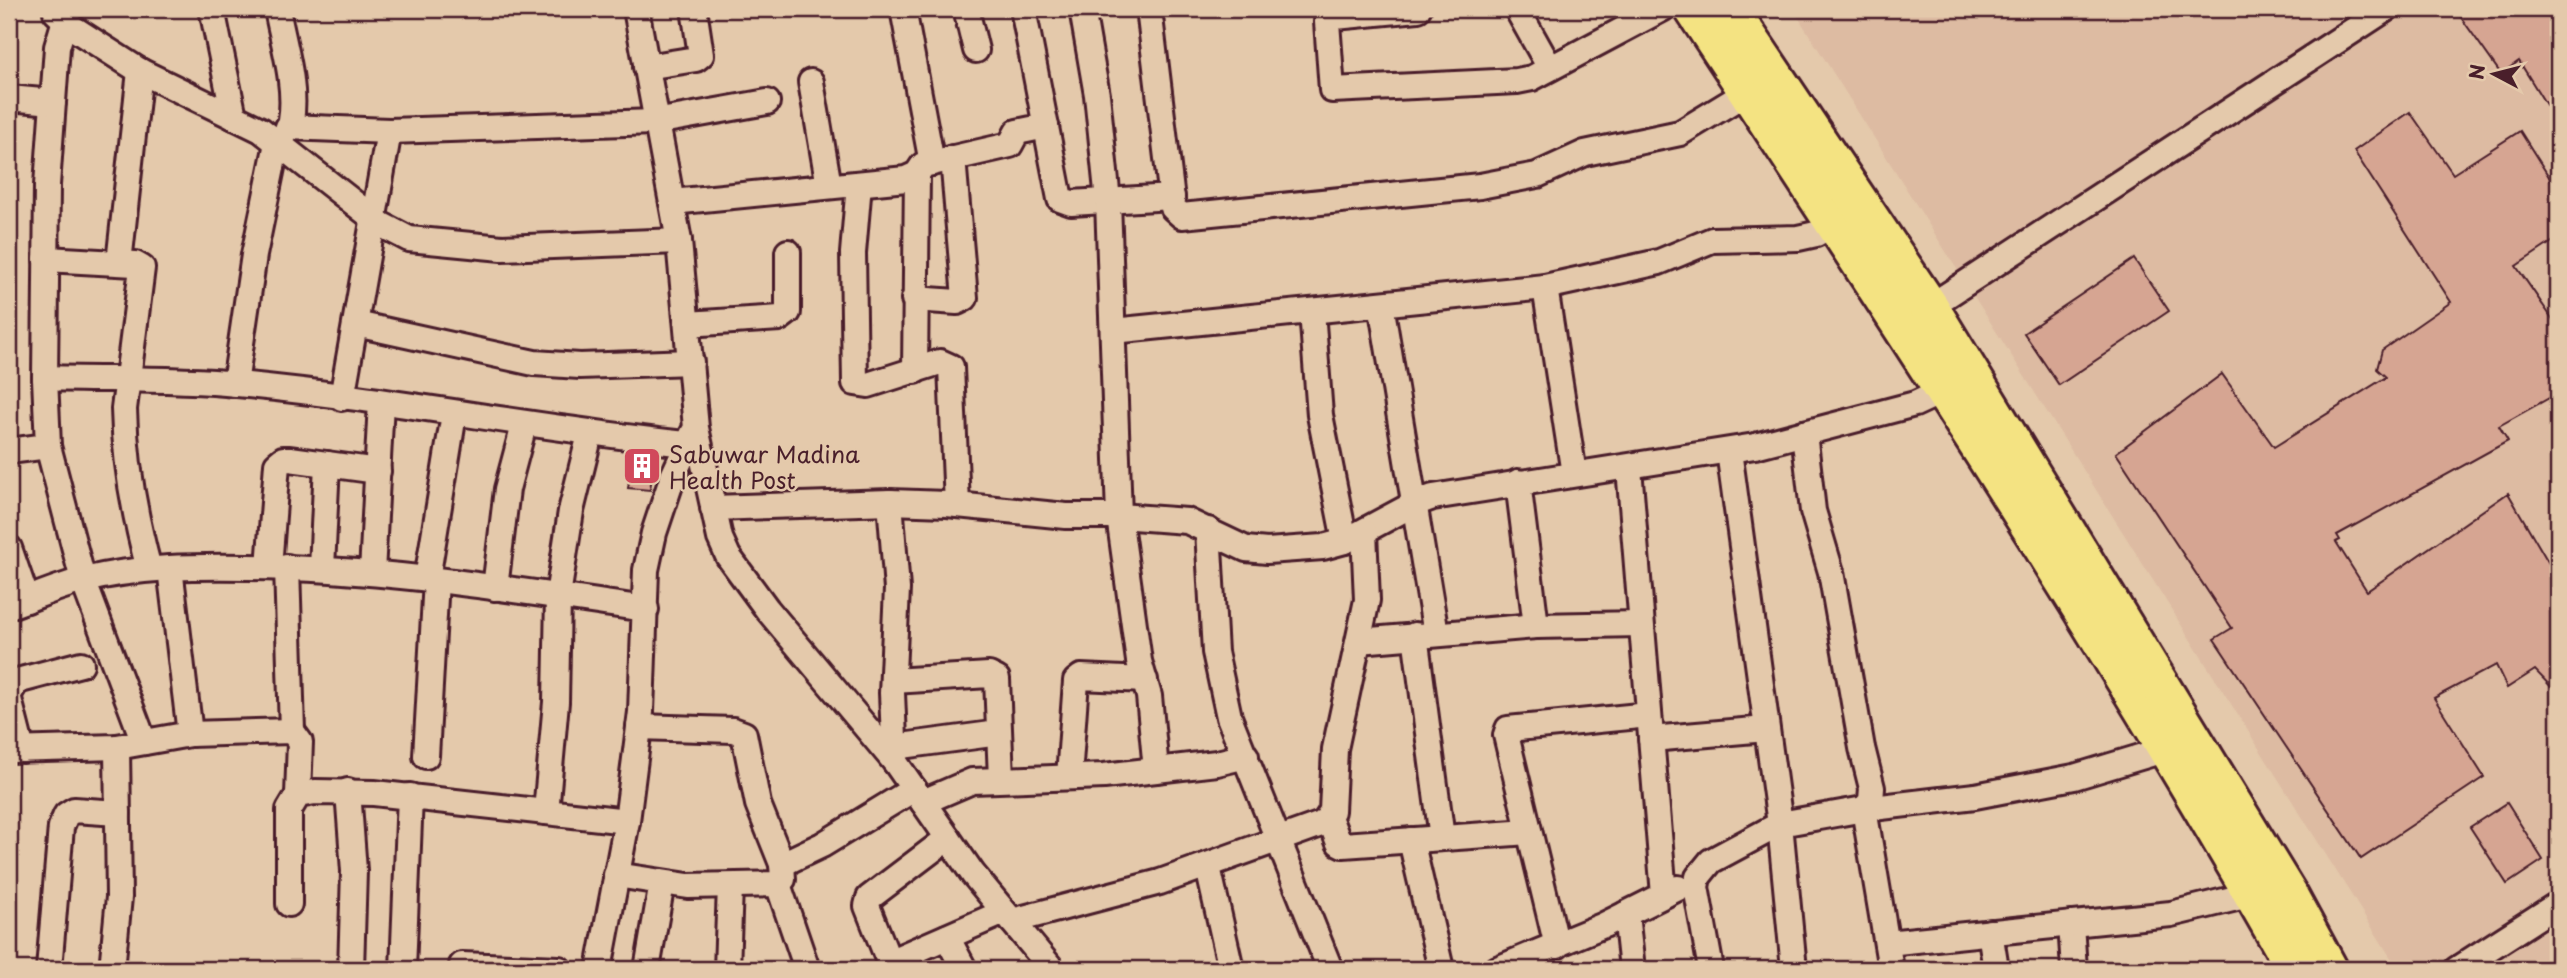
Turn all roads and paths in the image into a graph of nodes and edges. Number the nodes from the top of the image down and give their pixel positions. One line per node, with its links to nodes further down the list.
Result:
1 (212, 9): 26 (street)
2 (277, 9): 30 (street)
3 (636, 9): 18 (street)
4 (694, 9): 18 (street)
5 (903, 9): 31 (street)
6 (966, 9): 17 (street)
7 (1023, 9): 28 (street)
8 (1082, 9): 35 (street)
9 (1149, 9): 34 (street)
10 (1418, 9): 19 (street)
11 (1517, 9): 19 (street)
12 (1662, 9): 19 (street)
13 (1694, 9): 22 (main road)
14 (1729, 9): 47 (main road)
15 (2386, 9): 47 (street)
16 (59, 14): 20 (street); 24 (street)
17 (976, 50)
18 (646, 67): 27 (street)
19 (1550, 68)
20 (140, 71): 26 (street); 42 (street)
21 (811, 82): 33 (street)
22 (1749, 91): 34 (street); 38 (main road)
23 (9, 98): 24 (street)
24 (53, 102): 41 (street)
25 (766, 102): 27 (street)
26 (234, 117): 30 (street)
27 (655, 122): 29 (street); 36 (street)
28 (1046, 126): 31 (street); 35 (street)
29 (389, 131): 30 (street); 37 (street)
30 (283, 135): 37 (street); 55 (street)
31 (934, 165): 32 (street); 44 (street); 44 (street)
32 (859, 184): 33 (street); 52 (street)
33 (829, 186): 36 (street)
34 (1171, 197): 35 (street)
35 (1108, 201): 50 (street)
36 (671, 202): 39 (street)
37 (375, 219): 39 (street); 48 (street)
38 (1835, 223): 43 (street); 47 (main road)
39 (679, 241): 49 (street)
40 (788, 251): 49 (street)
41 (46, 259): 42 (street); 53 (street)
42 (119, 263): 54 (street)
43 (1545, 287): 45 (street); 70 (street)
44 (915, 299): 52 (street)
45 (1381, 304): 46 (street); 73 (street)
46 (1312, 311): 50 (street); 78 (street)
47 (1915, 316): 56 (main road); 171 (main road)
48 (356, 324): 51 (street); 57 (street)
49 (687, 324): 51 (street)
50 (1113, 331): 76 (street)
51 (691, 362): 63 (street)
52 (915, 371): 74 (street)
53 (45, 378): 54 (street); 64 (street)
54 (130, 381): 55 (street); 81 (street)
55 (235, 384): 57 (street)
56 (1943, 391): 61 (street); 106 (main road)
57 (342, 398): 58 (street)
58 (381, 402): 59 (street); 69 (street)
59 (454, 414): 60 (street); 85 (street)
60 (524, 425): 62 (street); 86 (street)
61 (1804, 433): 65 (street); 118 (street)
62 (590, 434): 63 (street); 87 (street)
63 (691, 436): 75 (street); 89 (street)
64 (48, 446): 66 (street); 84 (street)
65 (1729, 450): 68 (street); 100 (street)
66 (9, 451)
67 (327, 464): 69 (street); 80 (street); 82 (street)
68 (1629, 468): 70 (street); 90 (street)
69 (378, 471): 83 (street)
70 (1574, 474): 71 (street)
71 (1518, 482): 73 (street); 91 (street)
72 (890, 502): 74 (street); 75 (street); 96 (street)
73 (1415, 503): 78 (street); 92 (street)
74 (957, 505): 76 (street)
75 (713, 508): 108 (street)
76 (1119, 516): 77 (street); 95 (street)
77 (1208, 530): 78 (street); 110 (street)
78 (1354, 536): 93 (street)
79 (9, 548): 88 (street)
80 (278, 567): 81 (street); 82 (street); 101 (street)
81 (160, 568): 84 (street); 103 (street)
82 (323, 568): 83 (street)
83 (372, 573): 85 (street)
84 (83, 580): 88 (street); 104 (street)
85 (431, 580): 86 (street); 109 (street)
86 (495, 588): 87 (street)
87 (558, 596): 89 (street); 119 (street)
88 (18, 603)
89 (646, 609): 98 (street)
90 (1640, 624): 91 (street); 99 (street)
91 (1536, 626): 92 (street)
92 (1426, 635): 93 (street); 126 (street)
93 (1359, 640): 121 (street)
94 (81, 664): 97 (street)
95 (1145, 680): 111 (street); 112 (street)
96 (893, 681): 102 (street); 108 (street)
97 (9, 697): 107 (street)
98 (639, 727): 122 (street); 130 (street)
99 (1650, 727): 100 (street); 124 (street); 136 (street)
100 (1766, 729): 123 (street)
101 (292, 731): 103 (street); 115 (street)
102 (999, 733): 108 (street); 113 (street)
103 (190, 734): 104 (street)
104 (144, 742): 105 (street)
105 (117, 747): 107 (street); 120 (street)
106 (2167, 749): 118 (street); 135 (main road)
107 (16, 750)
108 (895, 754): 117 (street)
109 (426, 756)
110 (1246, 756): 111 (street); 128 (street)
111 (1156, 770): 112 (street)
112 (1069, 776): 113 (street)
113 (1001, 779): 117 (street)
114 (348, 791): 115 (street); 116 (street); 152 (street)
115 (299, 795): 137 (street)
116 (410, 796): 119 (street); 153 (street)
117 (918, 796): 125 (street); 130 (street)
118 (1864, 809): 123 (street); 144 (street)
119 (546, 812): 122 (street)
120 (118, 813): 150 (street); 151 (street)
121 (1329, 817): 127 (street); 128 (street)
122 (627, 821): 131 (street)
123 (1780, 824): 132 (street); 166 (street)
124 (1530, 832): 126 (street); 145 (street)
125 (948, 838): 140 (street); 147 (street)
126 (1442, 838): 127 (street)
127 (1411, 840): 162 (street)
128 (1278, 841): 129 (street); 161 (street)
129 (1208, 867): 140 (street); 160 (street)
130 (780, 874): 134 (street); 158 (street)
131 (617, 875): 133 (street); 155 (street)
132 (1698, 877): 136 (street); 165 (street)
133 (662, 883): 134 (street); 156 (street)
134 (730, 886): 157 (street)
135 (2253, 894): 141 (street); 170 (main road)
136 (1664, 895): 139 (street)
137 (289, 904)
138 (2558, 904): 172 (street)
139 (1626, 914): 145 (street); 164 (street)
140 (1008, 916): 143 (street); 148 (street)
141 (2071, 924): 142 (street); 169 (street)
142 (1990, 932): 144 (street); 168 (street)
143 (947, 937): 147 (street); 159 (street)
144 (1887, 943): 167 (street)
145 (1557, 946): 163 (street)
146 (462, 965): 149 (street)
147 (891, 966)
148 (1041, 966)
149 (523, 968): 154 (street)
150 (49, 969)
151 (112, 969)
152 (351, 969)
153 (403, 969)
154 (559, 969)
155 (599, 969)
156 (647, 969)
157 (727, 969)
158 (807, 969)
159 (964, 969)
160 (1231, 969)
161 (1329, 969)
162 (1441, 969)
163 (1497, 969)
164 (1632, 969)
165 (1711, 969)
166 (1794, 969)
167 (1891, 969)
168 (1996, 969)
169 (2074, 969)
170 (2295, 969)
171 (2328, 969)
172 (2457, 969)

